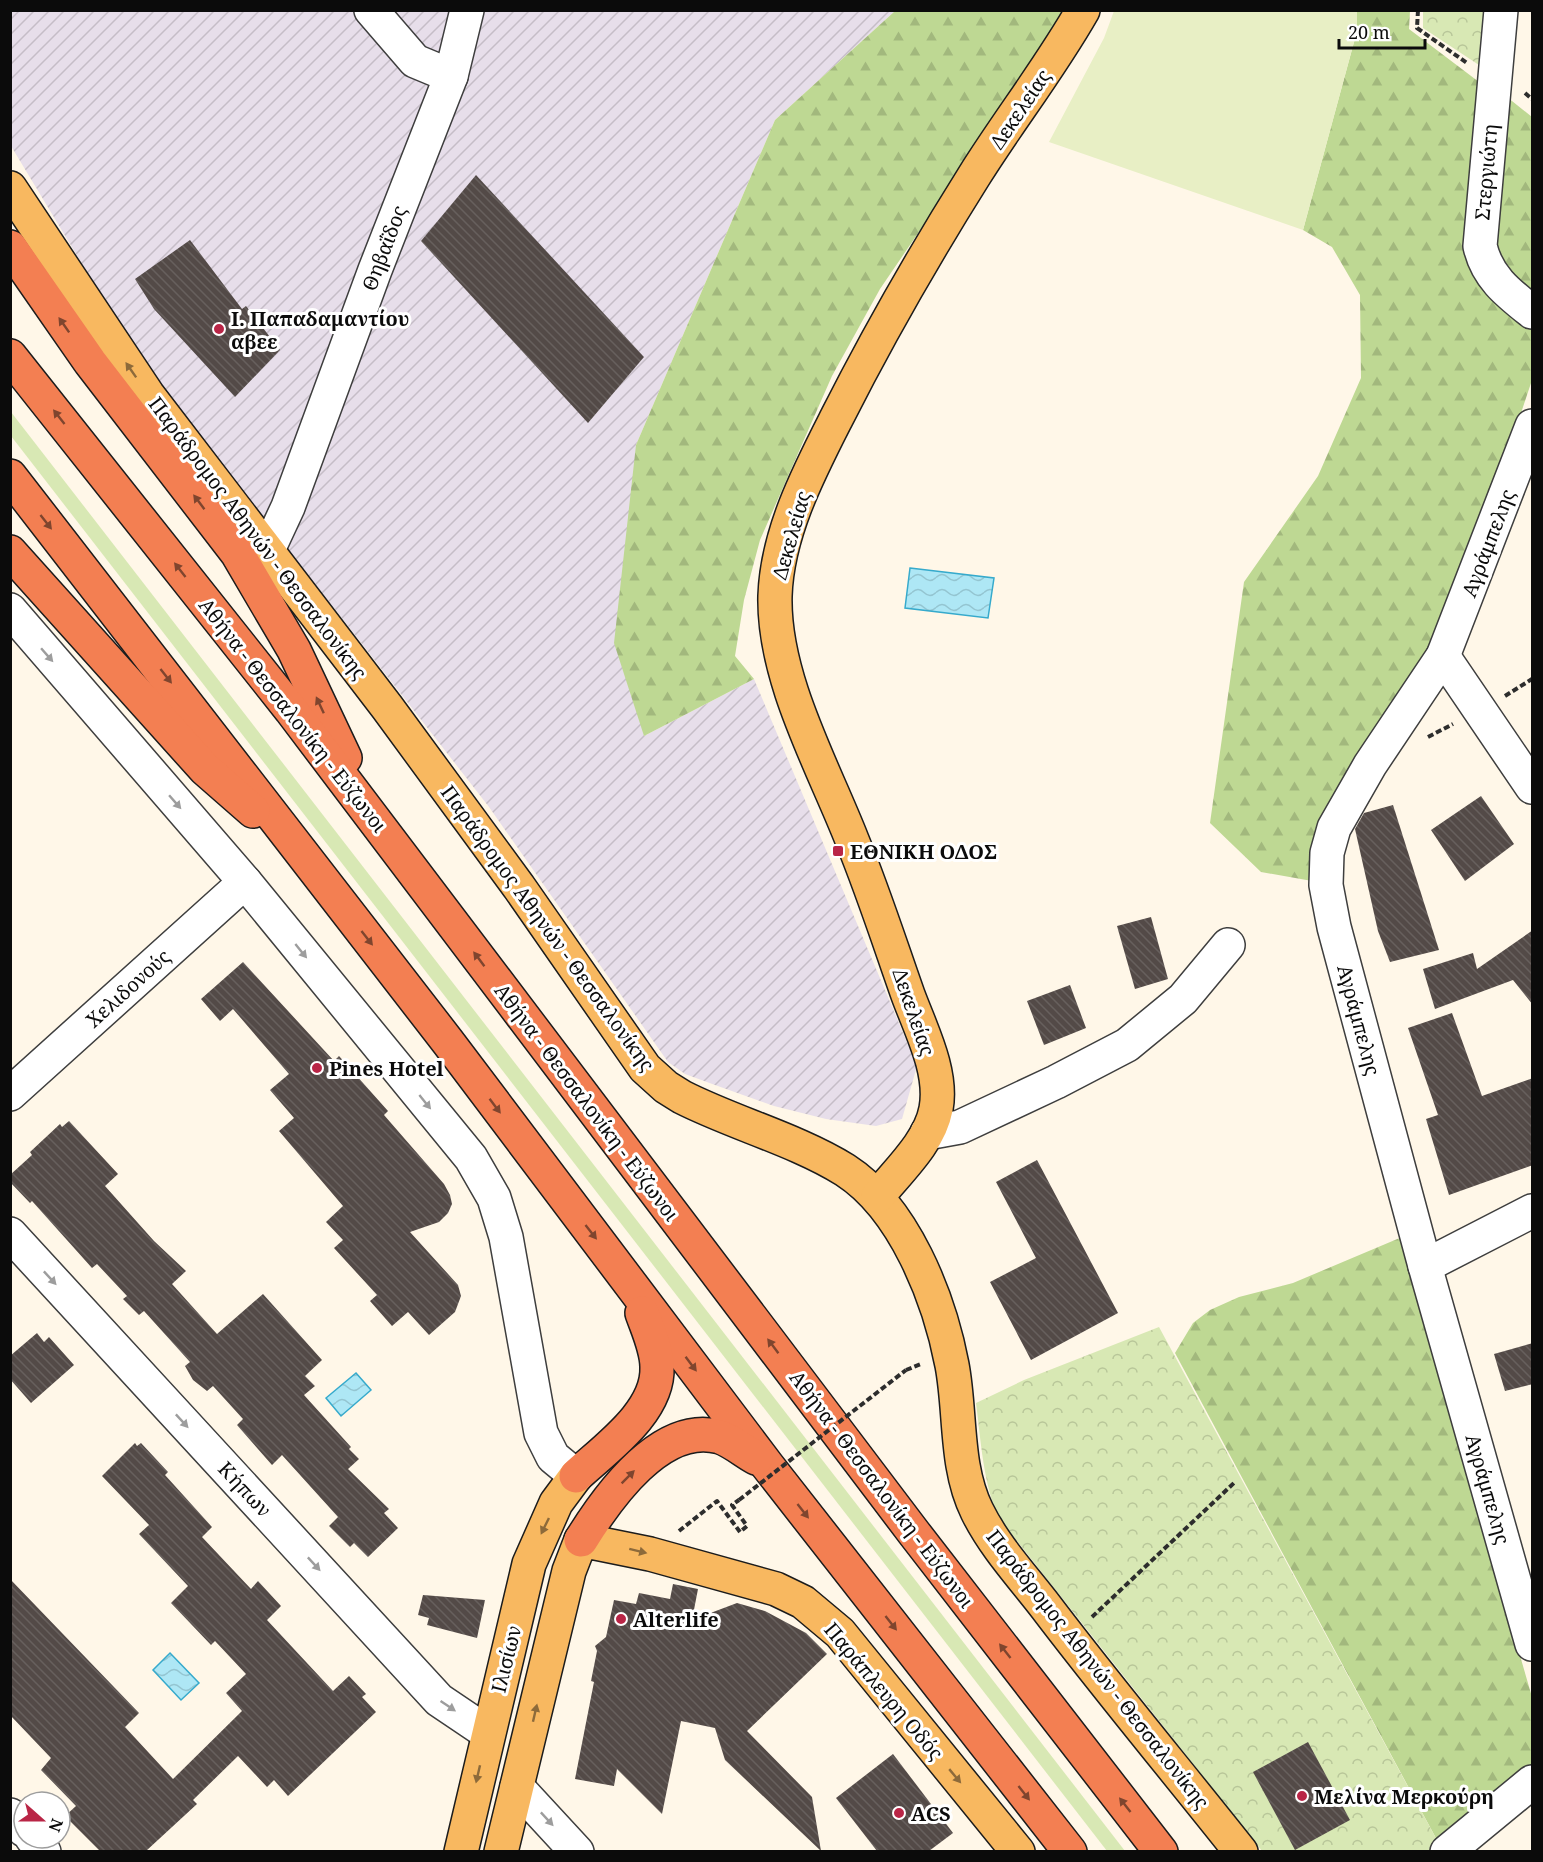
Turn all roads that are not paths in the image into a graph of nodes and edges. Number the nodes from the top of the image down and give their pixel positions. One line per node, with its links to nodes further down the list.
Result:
1 (371, 10): 5 (street)
2 (466, 10): 5 (street, Θηβαΐδος)
3 (1083, 10): 22 (main road, Δεκελείας)
4 (1501, 10): 8 (street, Στεργιώτη)
5 (450, 76): 12 (street, Θηβαΐδος)
6 (10, 188): 12 (main road, Παράδρομος Αθηνών - Θεσσαλονίκης, one-way to 6)
7 (10, 247): 17 (highway, one-way to 7)
8 (1533, 312)
9 (10, 356): 17 (highway, Αθήνα - Θεσσαλονίκη - Εύζωνοι, one-way to 9)
10 (1533, 426): 15 (street, Αγράμπελης)
11 (10, 476): 18 (highway, one-way to 18)
12 (268, 550): 23 (main road, Παράδρομος Αθηνών - Θεσσαλονίκης)
13 (10, 552): 18 (highway)
14 (10, 610): 19 (street, one-way to 19)
15 (1443, 656): 16 (street); 26 (street, Αγράμπελης)
16 (1533, 787)
17 (371, 815): 40 (highway, Αθήνα - Θεσσαλονίκη - Εύζωνοι, one-way to 17)
18 (306, 858): 27 (highway, one-way to 27)
19 (244, 882): 21 (street, Χελιδονούς); 29 (street, one-way to 29)
20 (1228, 945): 22 (street)
21 (10, 1094)
22 (927, 1133): 23 (main road, Δεκελείας)
23 (878, 1196): 41 (main road, Παράδρομος Αθηνών - Θεσσαλονίκης)
24 (1533, 1211): 26 (street)
25 (10, 1234): 32 (street, Κήπων, one-way to 32)
26 (1425, 1266): 31 (street, Αγράμπελης)
27 (631, 1283): 28 (highway, one-way to 28); 29 (highway)
28 (766, 1465): 30 (highway, one-way to 28); 39 (highway, one-way to 39)
29 (576, 1476): 32 (main road, Ιλισίων, one-way to 32)
30 (581, 1540): 34 (main road, Ιλισίων, one-way to 30); 38 (main road, Παράπλευρη Οδός, one-way to 38)
31 (1533, 1644)
32 (488, 1732): 35 (main road, Ιλισίων, one-way to 35)
33 (1533, 1782): 42 (street)
34 (517, 1787): 36 (main road, Ιλισίων); 37 (street, one-way to 37)
35 (461, 1851)
36 (501, 1851)
37 (577, 1851)
38 (1018, 1851)
39 (1070, 1851)
40 (1161, 1851)
41 (1241, 1851)
42 (1447, 1851)

